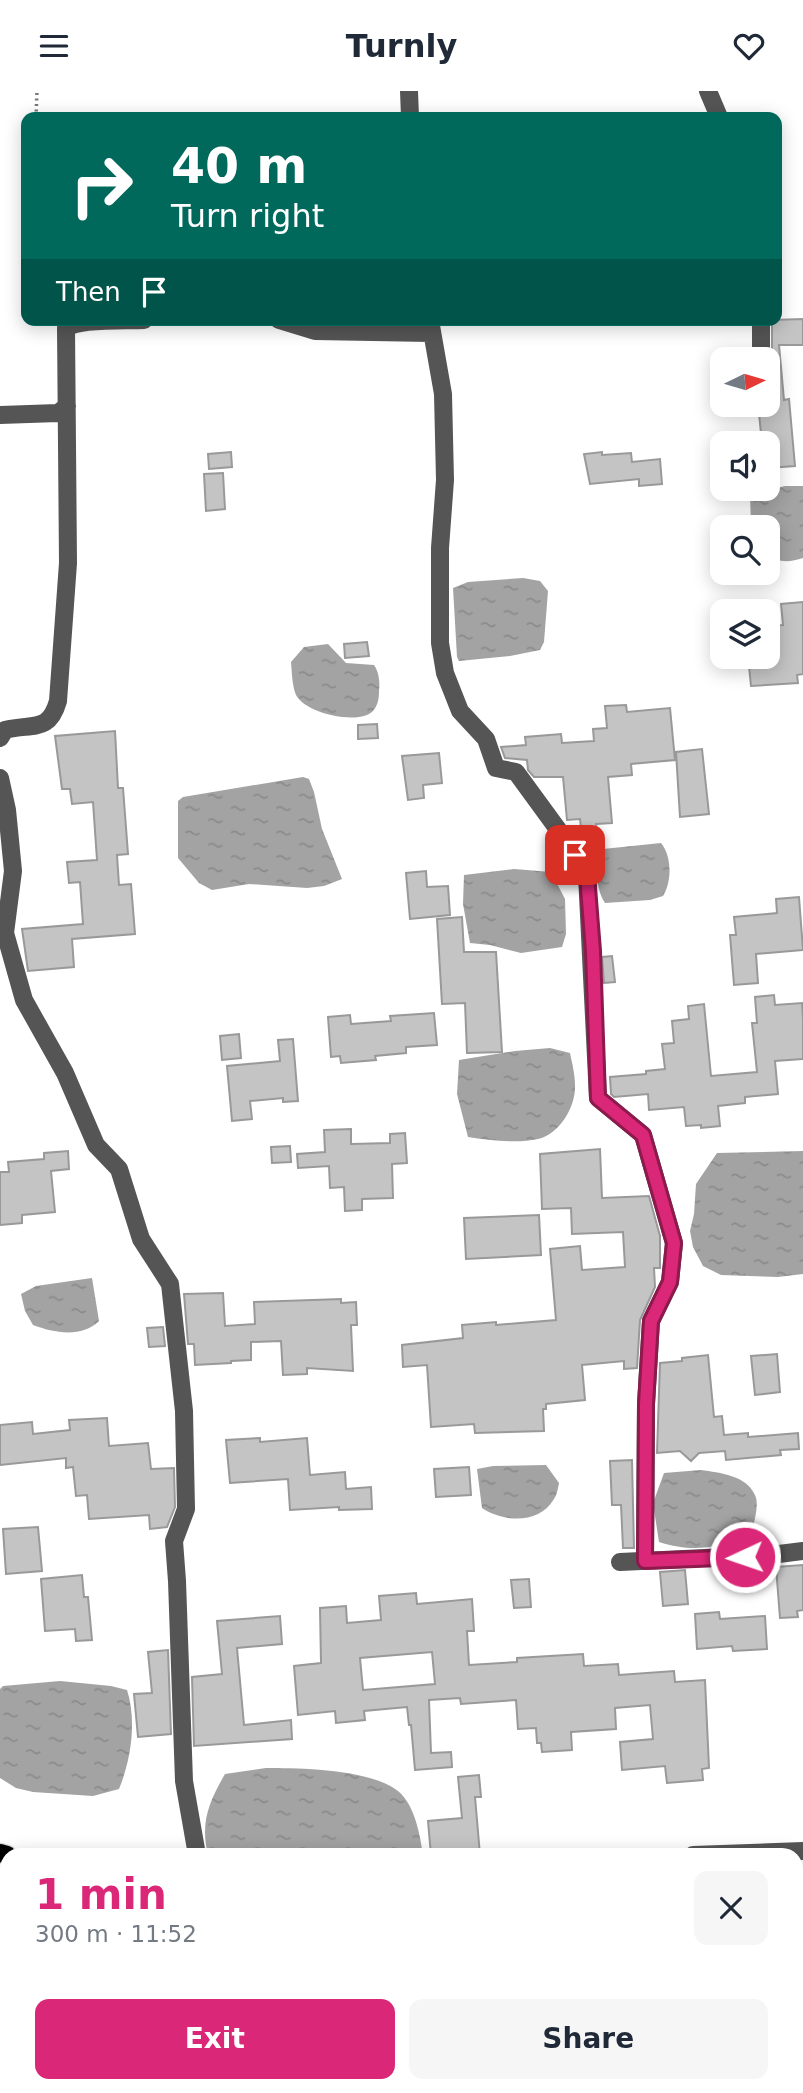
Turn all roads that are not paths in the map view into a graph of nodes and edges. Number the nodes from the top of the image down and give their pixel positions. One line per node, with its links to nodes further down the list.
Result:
1 (409, 91): 3 (street)
2 (708, 91): 4 (street)
3 (410, 112)
4 (717, 112)
5 (69, 326): 10 (street)
6 (299, 326): 8 (street)
7 (761, 326): 9 (street)
8 (431, 327): 15 (street)
9 (761, 347)
10 (67, 407): 11 (street); 12 (street)
11 (0, 415)
12 (0, 738)
13 (0, 778): 17 (street)
14 (803, 1551): 15 (street)
15 (645, 1561): 16 (street)
16 (620, 1562)
17 (196, 1848)

